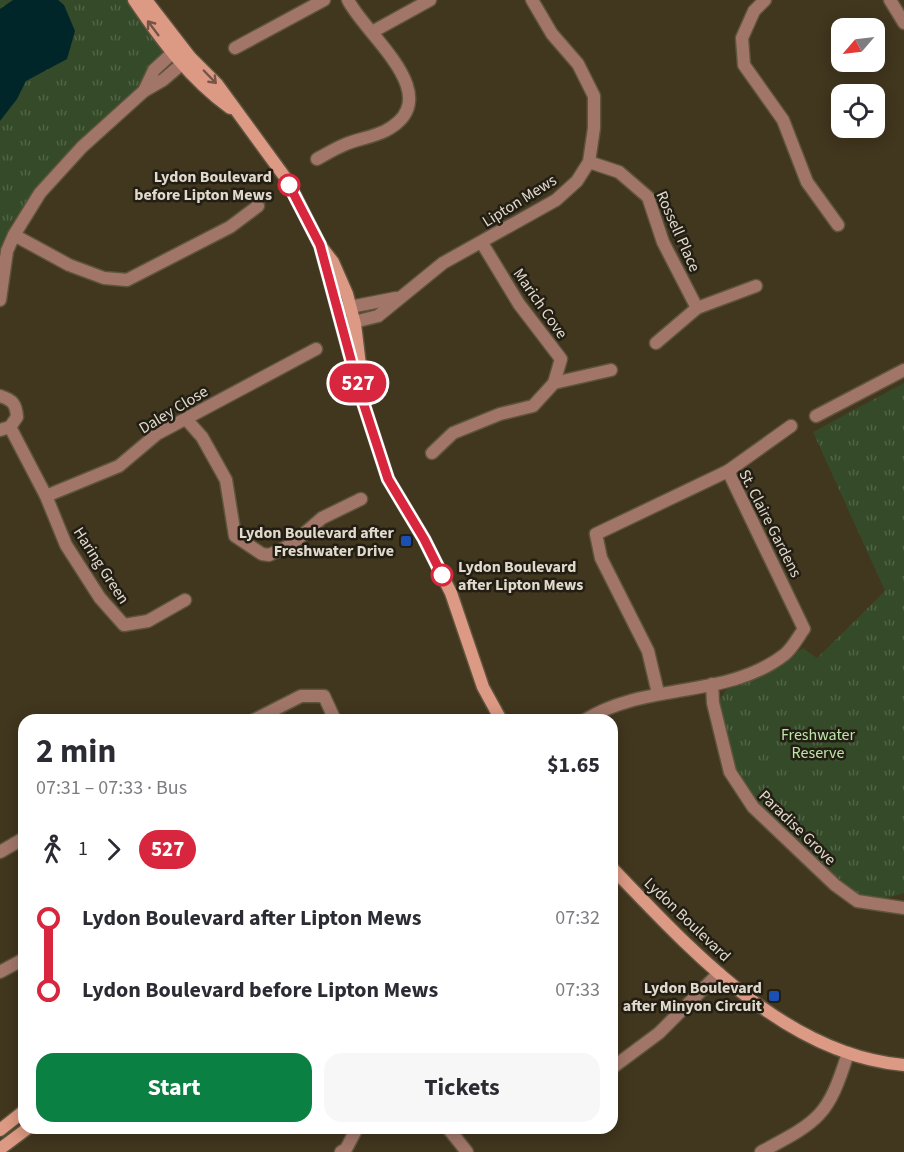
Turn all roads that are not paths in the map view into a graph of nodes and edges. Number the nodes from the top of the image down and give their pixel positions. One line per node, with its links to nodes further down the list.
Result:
1 (134, 0): 12 (street, one-way to 1)
2 (146, 0): 12 (street)
3 (324, 0): 11 (street)
4 (348, 0): 10 (street)
5 (430, 0): 10 (street)
6 (532, 0): 16 (street, Lipton Mews)
7 (765, 0): 18 (street)
8 (890, 0): 9 (street)
9 (904, 23)
10 (372, 32): 15 (street)
11 (235, 48)
12 (177, 49): 13 (street); 14 (street)
13 (186, 60): 14 (street); 24 (street)
14 (144, 91): 19 (street)
15 (317, 159)
16 (589, 162): 20 (street, Lipton Mews); 25 (street, Rossell Place)
17 (258, 206): 19 (street)
18 (838, 225)
19 (14, 235): 23 (street)
20 (482, 243): 22 (street, Lipton Mews); 31 (street, Marich Cove)
21 (756, 286): 25 (street)
22 (398, 297): 24 (street, Lipton Mews); 26 (street, Lipton Mews)
23 (0, 300)
24 (344, 308): 26 (street)
25 (697, 308): 27 (street)
26 (349, 324): 46 (street)
27 (656, 343)
28 (316, 350): 34 (street, Daley Close)
29 (611, 370): 31 (street)
30 (904, 370): 33 (street)
31 (554, 383): 37 (street)
32 (0, 396): 36 (street)
33 (816, 416)
34 (186, 419): 39 (street, Daley Close); 40 (street)
35 (791, 426): 38 (street)
36 (5, 428): 39 (street, Haring Green)
37 (432, 453)
38 (728, 471): 42 (street, St. Claire Gardens); 43 (street, St. Claire Gardens)
39 (46, 496): 41 (street, Haring Green)
40 (361, 499)
41 (185, 600)
42 (712, 684): 43 (street, St. Claire Gardens); 51 (street, Paradise Grove)
43 (658, 693): 47 (street, St. Claire Gardens)
44 (266, 714): 45 (street)
45 (332, 714)
46 (498, 714)
47 (594, 714)
48 (18, 842): 49 (street)
49 (0, 852)
50 (618, 878): 54 (street, Lydon Boulevard)
51 (904, 908)
52 (18, 962): 53 (street)
53 (0, 972)
54 (719, 973): 55 (street, Lydon Boulevard); 56 (street)
55 (848, 1053): 57 (street, Lydon Boulevard); 66 (street)
56 (618, 1064)
57 (904, 1065)
58 (18, 1116): 59 (street)
59 (0, 1130)
60 (20, 1134): 63 (street)
61 (354, 1134): 64 (street)
62 (452, 1134): 65 (street)
63 (0, 1149)
64 (341, 1152)
65 (467, 1152)
66 (761, 1152)

